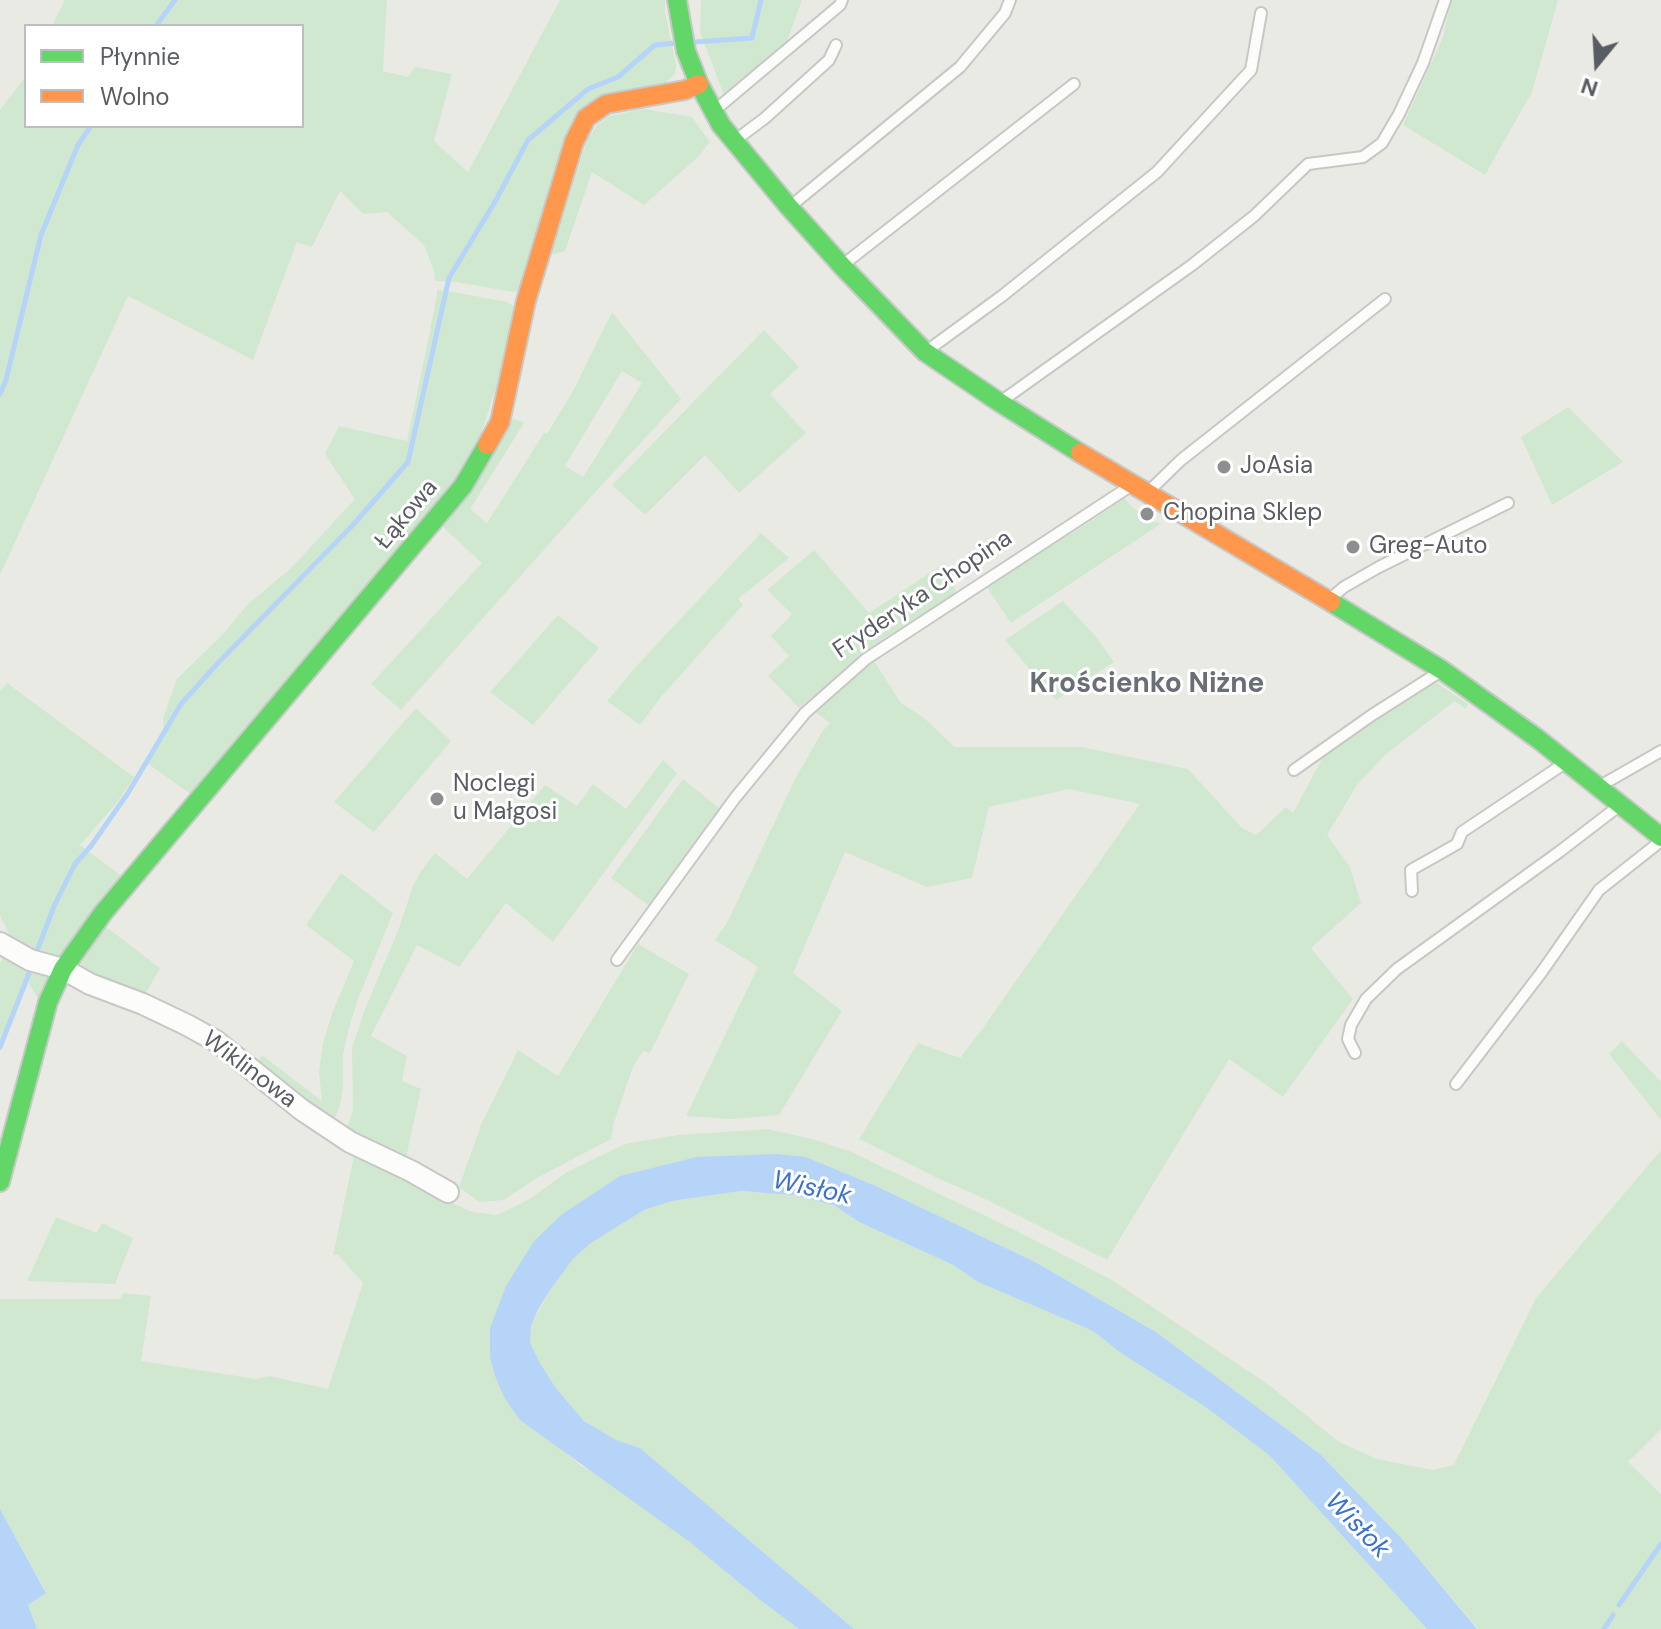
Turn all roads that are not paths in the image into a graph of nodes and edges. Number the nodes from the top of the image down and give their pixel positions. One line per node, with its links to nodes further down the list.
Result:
1 (677, 0): 7 (street)
2 (842, 0): 9 (lane)
3 (1010, 0): 11 (lane)
4 (1445, 0): 15 (lane)
5 (1261, 13): 14 (lane)
6 (836, 45): 10 (lane)
7 (699, 84): 9 (street); 29 (street, Łąkowa)
8 (1074, 84): 12 (lane)
9 (712, 112): 10 (street)
10 (734, 142): 11 (street)
11 (789, 207): 12 (street)
12 (842, 266): 14 (street)
13 (1385, 299): 16 (lane, Fryderyka Chopina)
14 (925, 352): 15 (street)
15 (999, 402): 16 (street)
16 (1140, 489): 18 (street); 28 (lane, Fryderyka Chopina)
17 (1508, 503): 18 (lane)
18 (1329, 600): 19 (street)
19 (1442, 670): 21 (street); 22 (lane)
20 (1661, 751): 23 (lane)
21 (1567, 762): 23 (street); 26 (lane)
22 (1294, 770)
23 (1598, 787): 24 (street)
24 (1621, 804): 25 (street); 30 (lane)
25 (1661, 839): 31 (lane)
26 (1412, 891)
27 (0, 943): 29 (street, Wiklinowa)
28 (617, 960)
29 (46, 965): 32 (street, Łąkowa); 33 (street, Wiklinowa)
30 (1355, 1053)
31 (1456, 1084)
32 (0, 1182)
33 (448, 1192)

